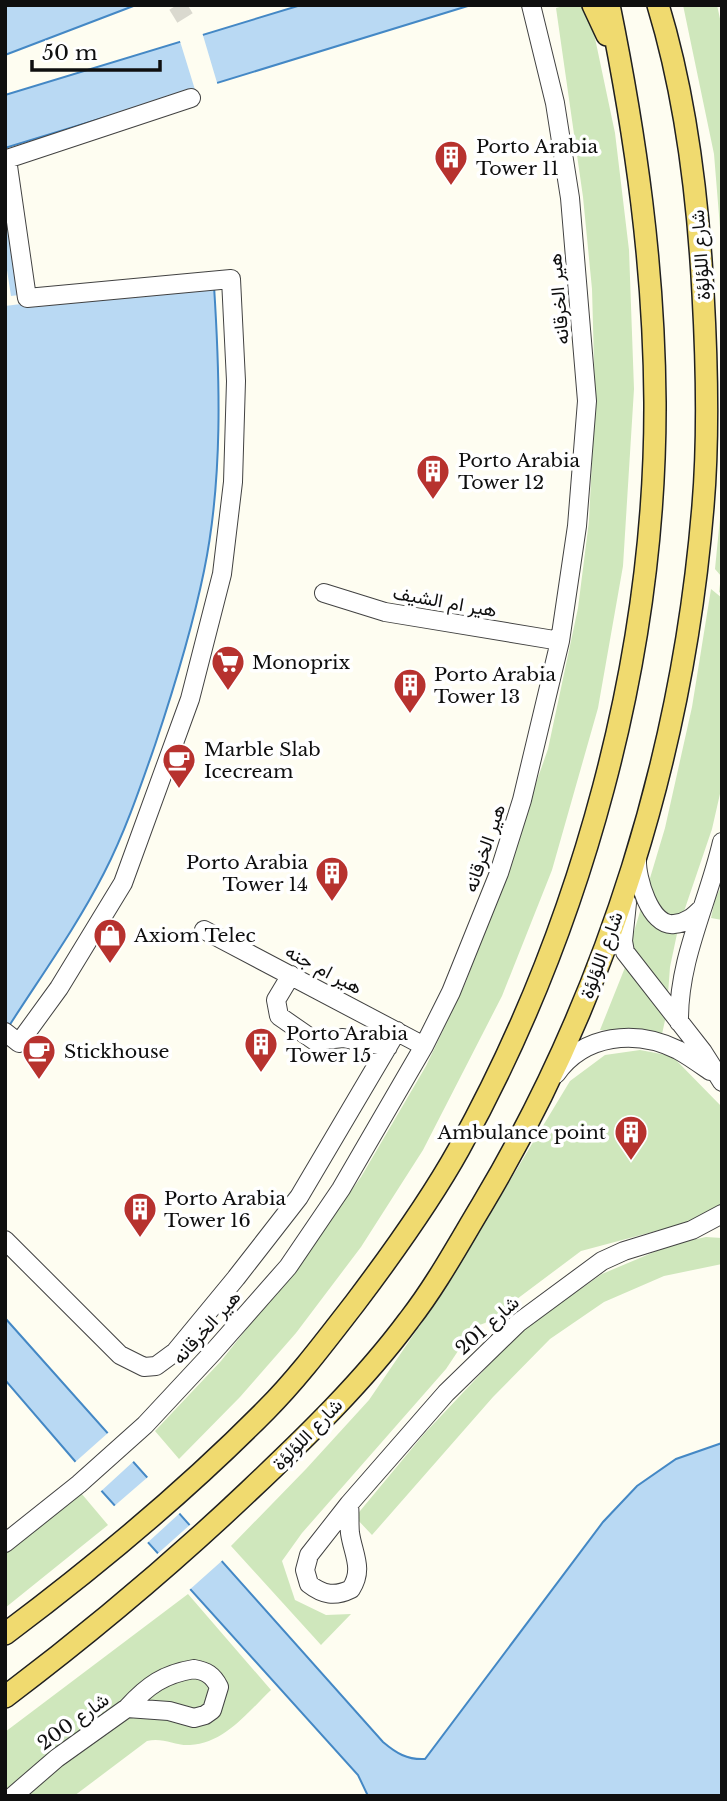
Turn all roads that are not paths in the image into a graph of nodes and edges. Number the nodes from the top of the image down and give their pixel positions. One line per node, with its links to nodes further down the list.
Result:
1 (531, 5): 8 (street, هير الخرقانه)
2 (593, 5): 5 (main road)
3 (609, 5): 5 (main road)
4 (658, 5): 9 (main road, شارع اللؤلؤة)
5 (621, 66): 27 (main road)
6 (191, 98): 15 (street)
7 (324, 593): 8 (street, هير ام الشيف)
8 (560, 641): 17 (street, هير الخرقانه)
9 (639, 845): 11 (street); 14 (street); 20 (main road, شارع اللؤلؤة)
10 (720, 854): 11 (street)
11 (704, 906): 14 (street)
12 (204, 929): 13 (street, هير ام جنه)
13 (291, 975): 16 (street, هير ام جنه); 16 (street)
14 (679, 1024): 18 (street); 19 (street)
15 (5, 1032)
16 (393, 1039): 17 (street, هير ام جنه); 24 (street)
17 (424, 1045): 26 (street, هير الخرقانه)
18 (680, 1051): 19 (street); 20 (street)
19 (721, 1079)
20 (535, 1110): 28 (main road, شارع اللؤلؤة)
21 (722, 1214): 22 (street, شارع 201)
22 (692, 1230): 23 (street, شارع 201); 25 (street, شارع 201)
23 (722, 1230)
24 (5, 1240)
25 (349, 1504): 25 (street, شارع 201)
26 (5, 1543)
27 (5, 1634)
28 (5, 1697)
29 (127, 1708): 29 (street, شارع 200); 30 (street, شارع 200)
30 (13, 1796)

